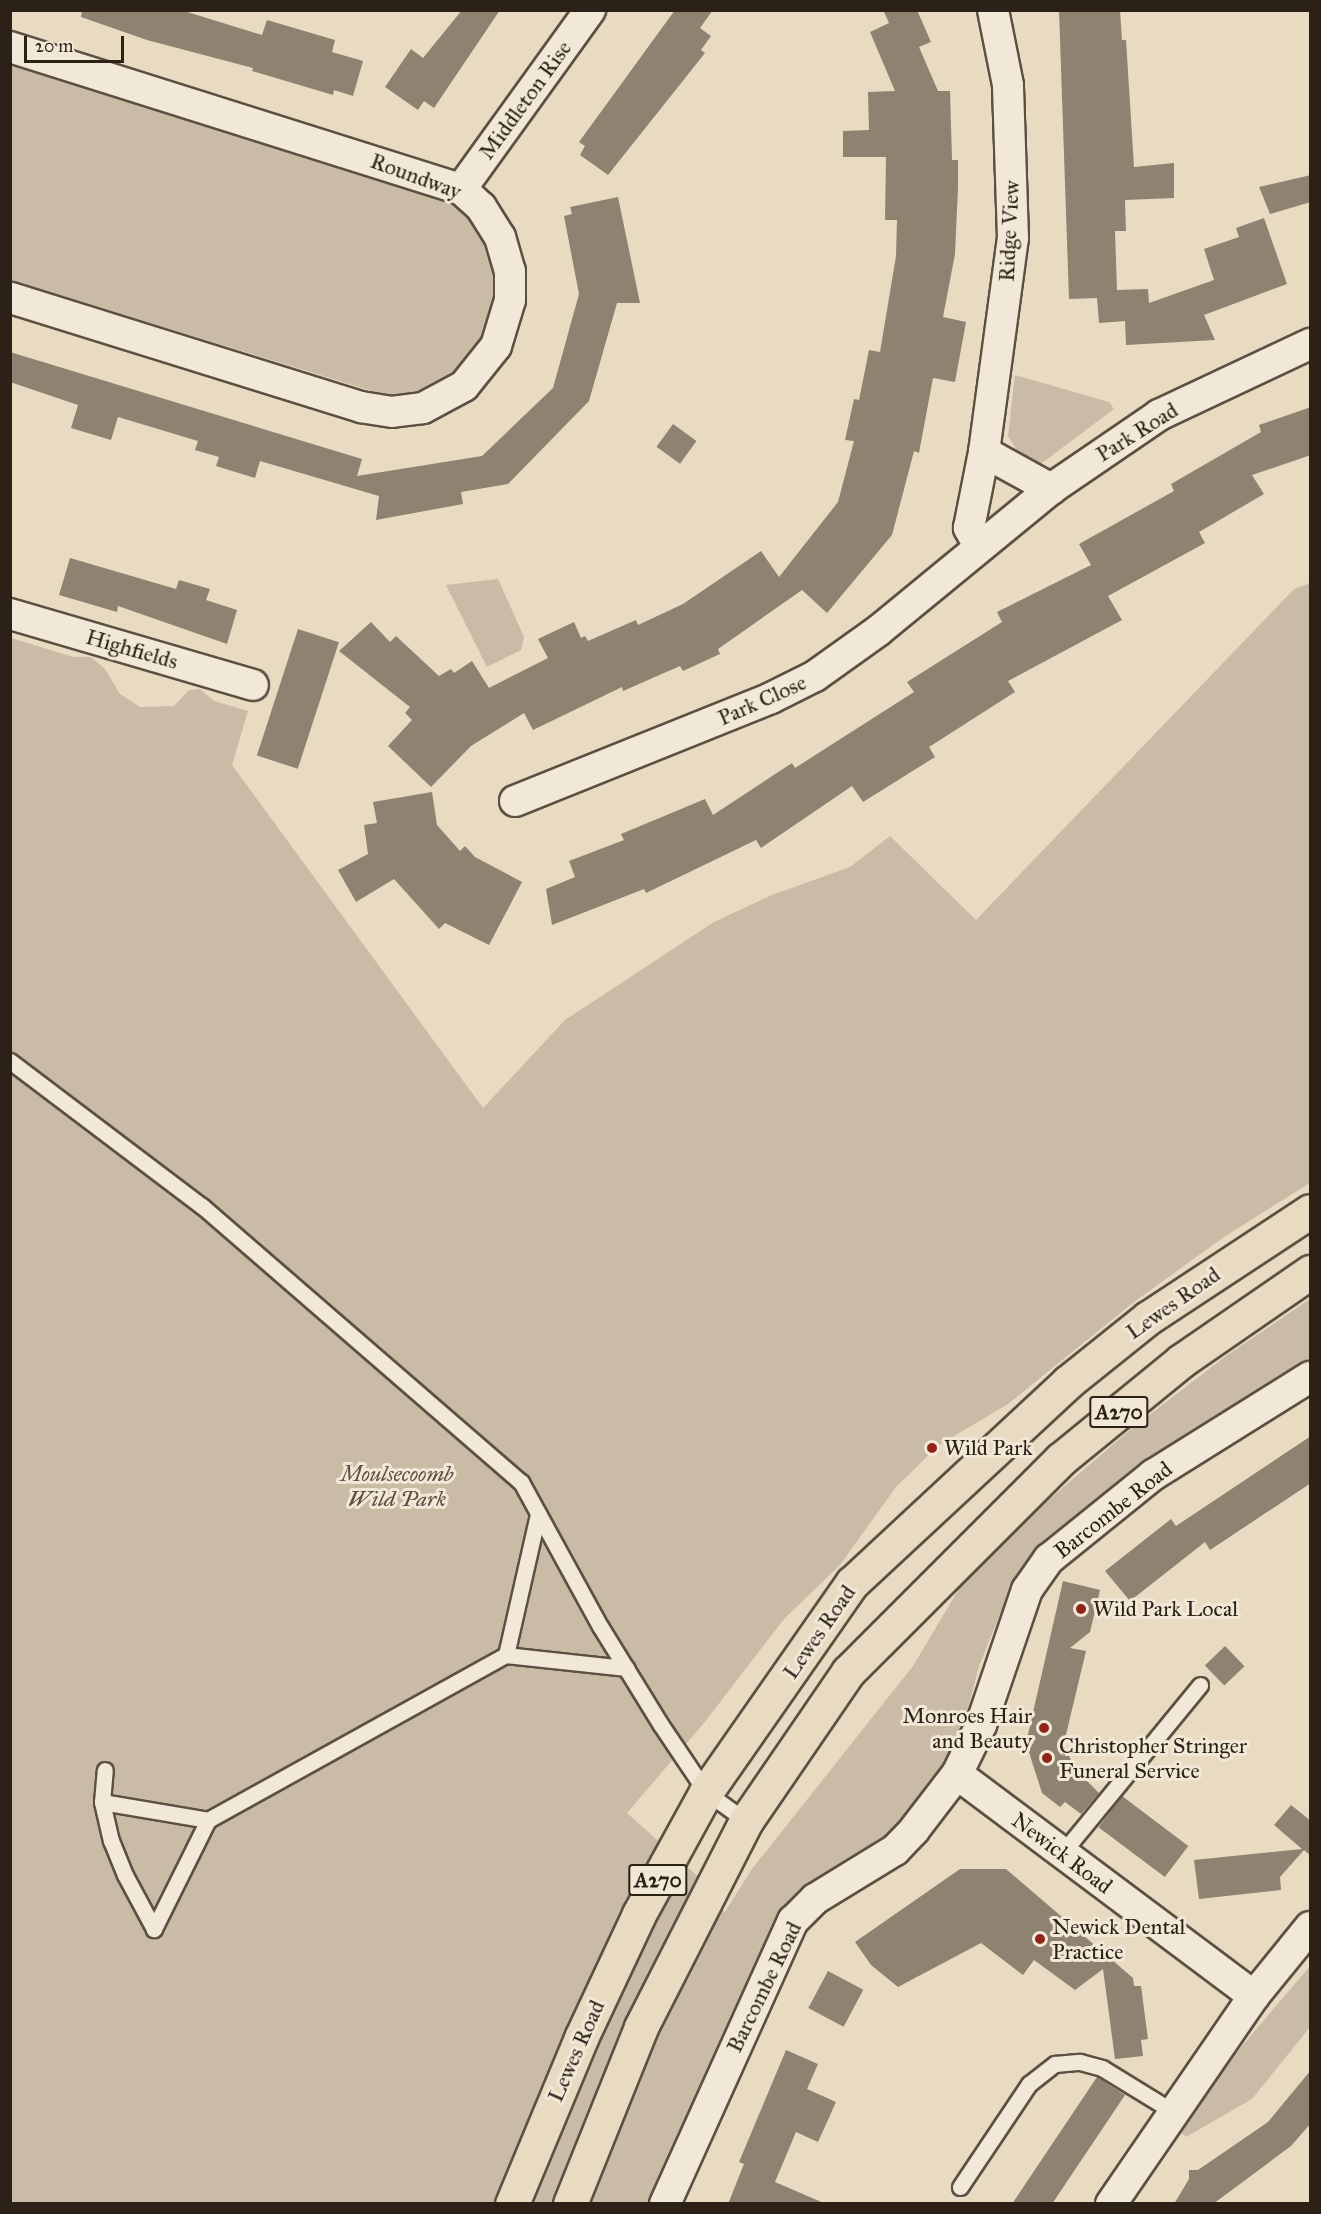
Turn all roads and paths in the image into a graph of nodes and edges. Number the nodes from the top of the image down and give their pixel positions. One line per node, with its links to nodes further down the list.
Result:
1 (590, 10): 4 (street, Middleton Rise)
2 (993, 10): 7 (street, Ridge View)
3 (10, 47): 4 (street, Roundway)
4 (461, 189): 5 (street, Roundway)
5 (10, 298)
6 (1311, 344): 8 (street, Park Road)
7 (984, 452): 8 (street); 9 (street, Ridge View)
8 (1051, 489): 9 (street, Park Road)
9 (979, 546): 12 (street, Park Close)
10 (10, 614): 11 (street, Highfields)
11 (253, 686)
12 (514, 801)
13 (10, 1061): 17 (lane)
14 (1311, 1211): 23 (main road, Lewes Road / A270)
15 (1311, 1272): 26 (main road, A270)
16 (1311, 1377): 22 (street, Barcombe Road)
17 (538, 1514): 18 (lane); 19 (lane)
18 (506, 1656): 19 (lane); 25 (lane)
19 (626, 1668): 23 (lane)
20 (1200, 1685): 27 (lane)
21 (105, 1770): 24 (lane)
22 (957, 1774): 27 (street, Newick Road); 34 (street, Barcombe Road)
23 (706, 1792): 26 (lane); 32 (main road, Lewes Road / A270)
24 (102, 1802): 25 (lane); 25 (lane)
25 (208, 1820)
26 (746, 1821): 33 (main road, A270)
27 (1063, 1852): 29 (street, Newick Road)
28 (1311, 1927): 29 (street)
29 (1254, 1996): 30 (street)
30 (1172, 2111): 31 (lane); 35 (street)
31 (960, 2187)
32 (512, 2204)
33 (570, 2204)
34 (665, 2204)
35 (1111, 2204)

